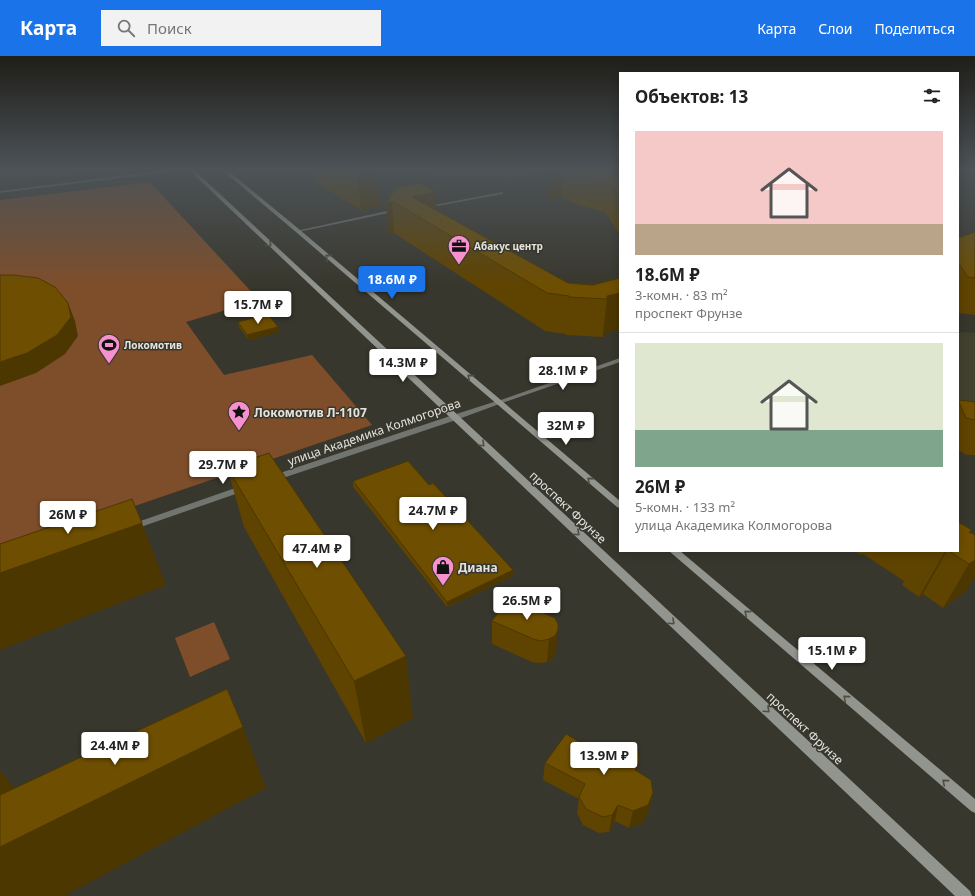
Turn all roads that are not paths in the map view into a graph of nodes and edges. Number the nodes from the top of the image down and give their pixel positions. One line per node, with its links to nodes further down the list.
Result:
1 (231, 208): 7 (main road, проспект Фрунзе, one-way to 7)
2 (270, 208): 4 (main road)
3 (398, 210): 4 (street)
4 (298, 231): 6 (main road, one-way to 4)
5 (619, 360): 6 (street, улица Академика Колмогорова)
6 (500, 402): 7 (street, улица Академика Колмогорова); 10 (main road, one-way to 6)
7 (453, 418): 8 (street, улица Академика Колмогорова); 14 (main road, проспект Фрунзе, one-way to 14)
8 (265, 481)
9 (250, 486): 11 (street)
10 (619, 504)
11 (125, 530)
12 (675, 552): 13 (main road, one-way to 12)
13 (975, 807)
14 (965, 896)

